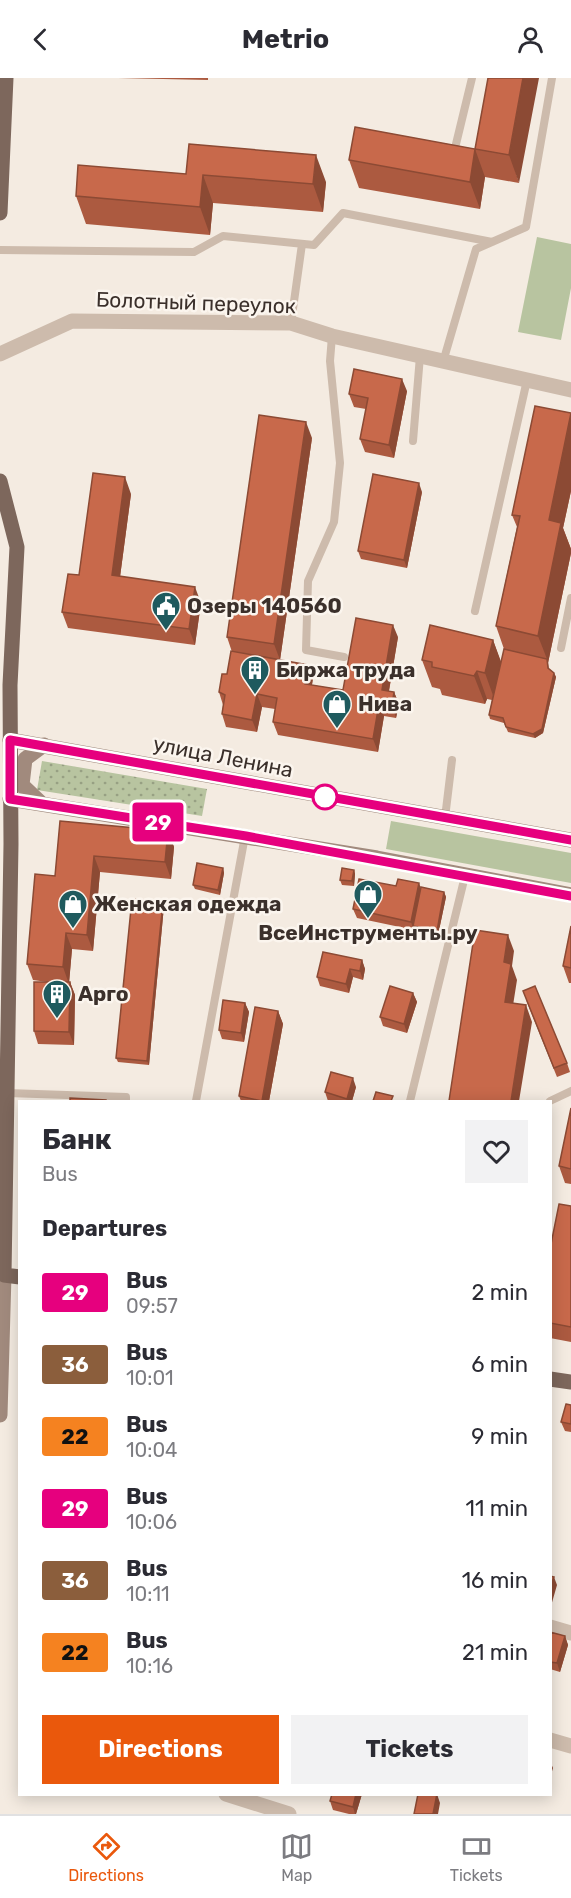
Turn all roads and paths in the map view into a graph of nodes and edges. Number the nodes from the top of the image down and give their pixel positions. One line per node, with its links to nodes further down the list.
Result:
1 (6, 78): 5 (main road)
2 (472, 78): 4 (lane)
3 (552, 78): 6 (lane)
4 (456, 144)
5 (0, 213)
6 (492, 242): 7 (lane); 13 (lane)
7 (302, 244): 8 (lane); 9 (lane)
8 (0, 250)
9 (291, 323): 10 (street, Болотный переулок); 11 (street, Болотный переулок)
10 (332, 336): 12 (street, Болотный переулок); 21 (lane)
11 (0, 354)
12 (420, 356): 13 (street, Болотный переулок); 16 (lane)
13 (443, 362): 14 (street, Болотный переулок)
14 (527, 380): 15 (street, Болотный переулок); 19 (lane)
15 (571, 390)
16 (413, 441)
17 (0, 481): 22 (main road)
18 (571, 598): 20 (lane)
19 (475, 611)
20 (561, 648)
21 (344, 657)
22 (10, 740): 23 (main road, улица Ленина); 25 (main road)
23 (44, 745): 26 (main road); 27 (main road, улица Ленина)
24 (452, 760): 27 (lane)
25 (10, 799): 26 (main road); 30 (main road)
26 (41, 804): 28 (main road)
27 (445, 818): 29 (main road, улица Ленина)
28 (246, 836): 31 (main road); 38 (lane)
29 (571, 840)
30 (6, 844): 32 (main road)
31 (465, 876): 33 (main road); 39 (lane)
32 (5, 886): 34 (main road)
33 (571, 896)
34 (5, 1009): 36 (main road)
35 (571, 1091): 40 (lane)
36 (7, 1093): 37 (lane); 41 (main road)
37 (126, 1100)
38 (196, 1100)
39 (410, 1100)
40 (552, 1100)
41 (3, 1118): 42 (main road)
42 (2, 1275): 43 (main road); 46 (main road)
43 (18, 1277)
44 (552, 1379): 45 (main road)
45 (571, 1382)
46 (0, 1415)
47 (552, 1628): 48 (street)
48 (571, 1633)
49 (552, 1741): 50 (street)
50 (571, 1746)
51 (232, 1796): 52 (street)
52 (289, 1814)

